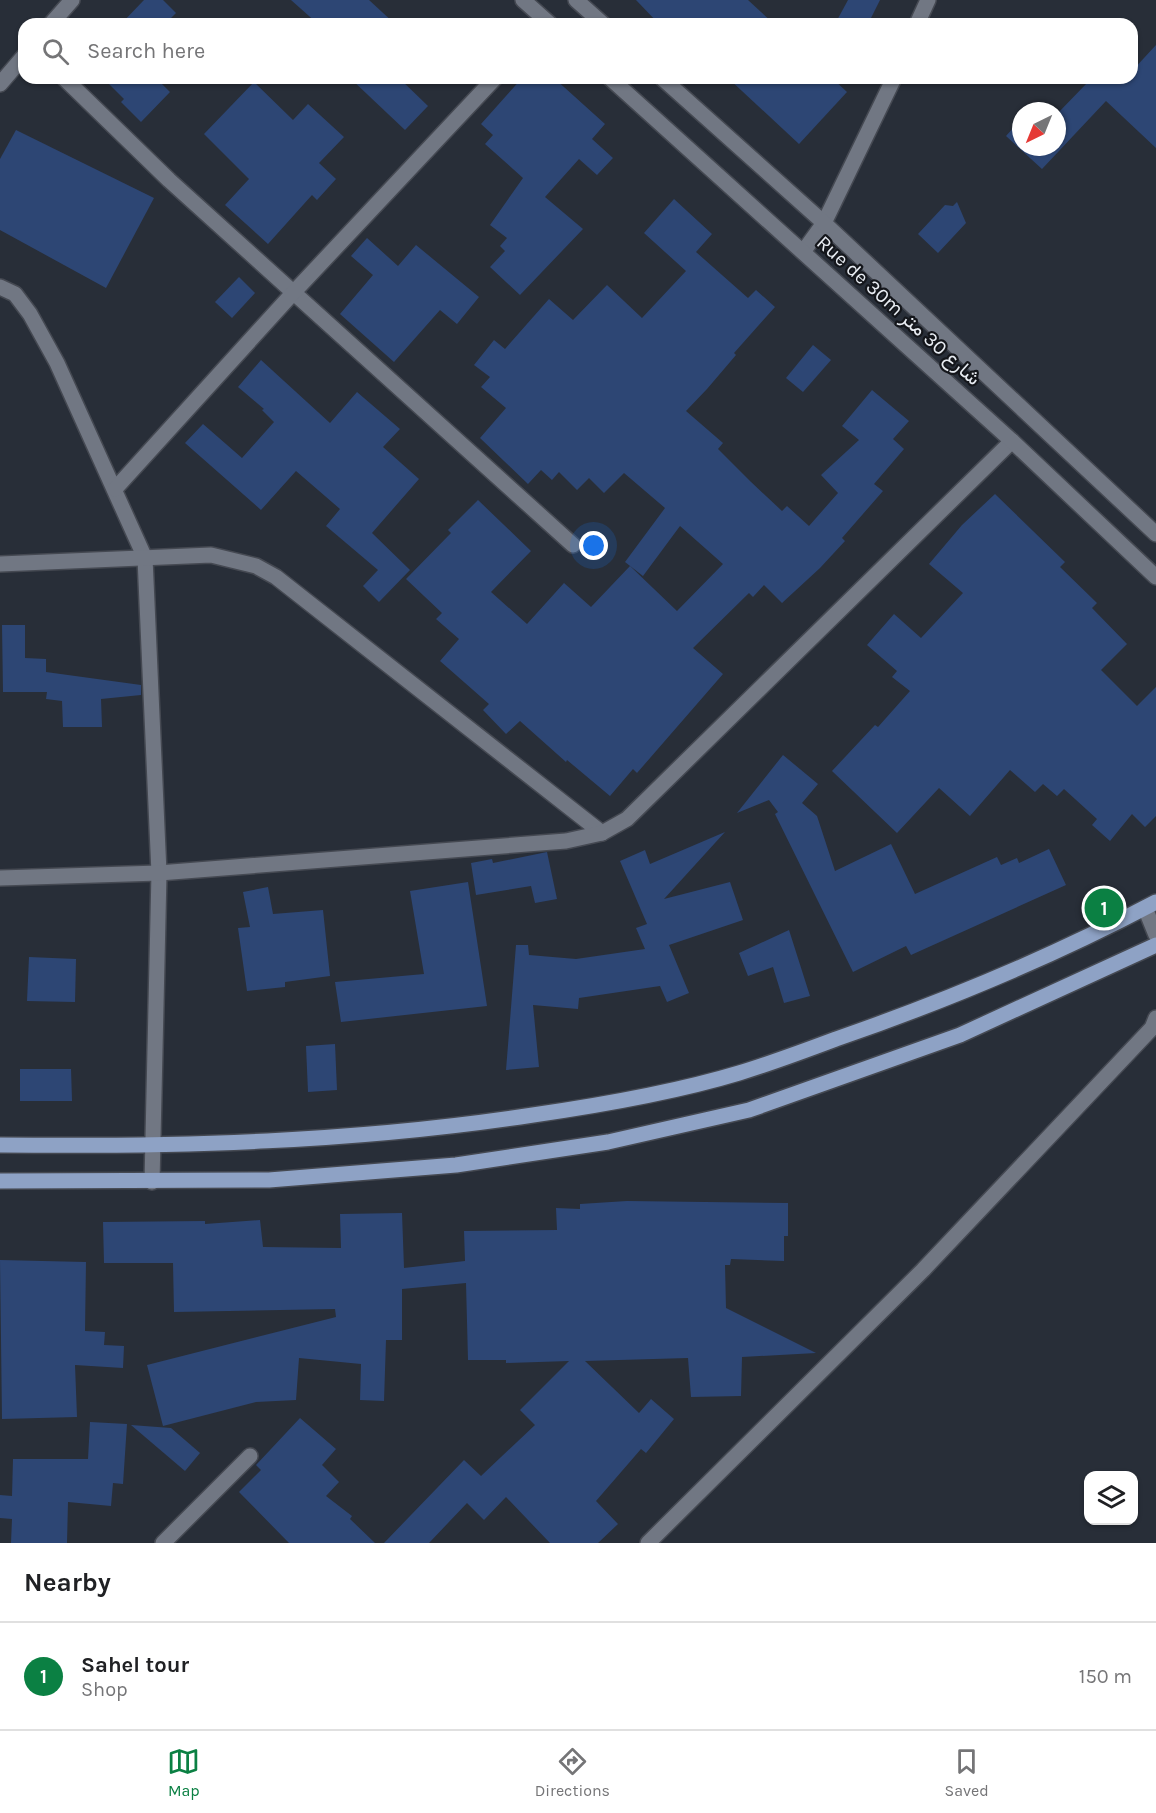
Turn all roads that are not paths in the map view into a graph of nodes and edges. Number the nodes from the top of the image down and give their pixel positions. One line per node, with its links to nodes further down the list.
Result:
1 (72, 0): 5 (street)
2 (523, 0): 6 (street)
3 (576, 0): 7 (street)
4 (928, 0): 8 (street)
5 (56, 18)
6 (543, 18)
7 (596, 18)
8 (920, 18)
9 (18, 63): 10 (street)
10 (0, 84)
11 (70, 84): 19 (street)
12 (489, 84): 19 (street)
13 (617, 84): 17 (street, Rue de 30m شارع 30 متر)
14 (669, 84): 16 (street, Rue de 30m شارع 30 متر)
15 (891, 84): 16 (street)
16 (824, 223): 17 (street); 22 (street, Rue de 30m شارع 30 متر)
17 (803, 252): 20 (street, Rue de 30m شارع 30 متر)
18 (0, 287): 21 (street)
19 (294, 293): 21 (street); 23 (street)
20 (1012, 441): 26 (street, Rue de 30m شارع 30 متر); 27 (street)
21 (116, 489): 24 (street)
22 (1156, 534)
23 (573, 545)
24 (145, 558): 25 (street); 27 (street); 28 (street)
25 (0, 564)
26 (1156, 577)
27 (602, 833): 28 (street)
28 (159, 873): 29 (street); 35 (street)
29 (0, 878)
30 (1151, 905): 31 (street); 35 (main road)
31 (1156, 935)
32 (1156, 945): 37 (main road)
33 (1156, 1018): 40 (street)
34 (0, 1145): 35 (main road)
35 (154, 1147): 37 (street)
36 (0, 1181): 37 (main road)
37 (152, 1182)
38 (250, 1456): 39 (street)
39 (163, 1543)
40 (648, 1543)

